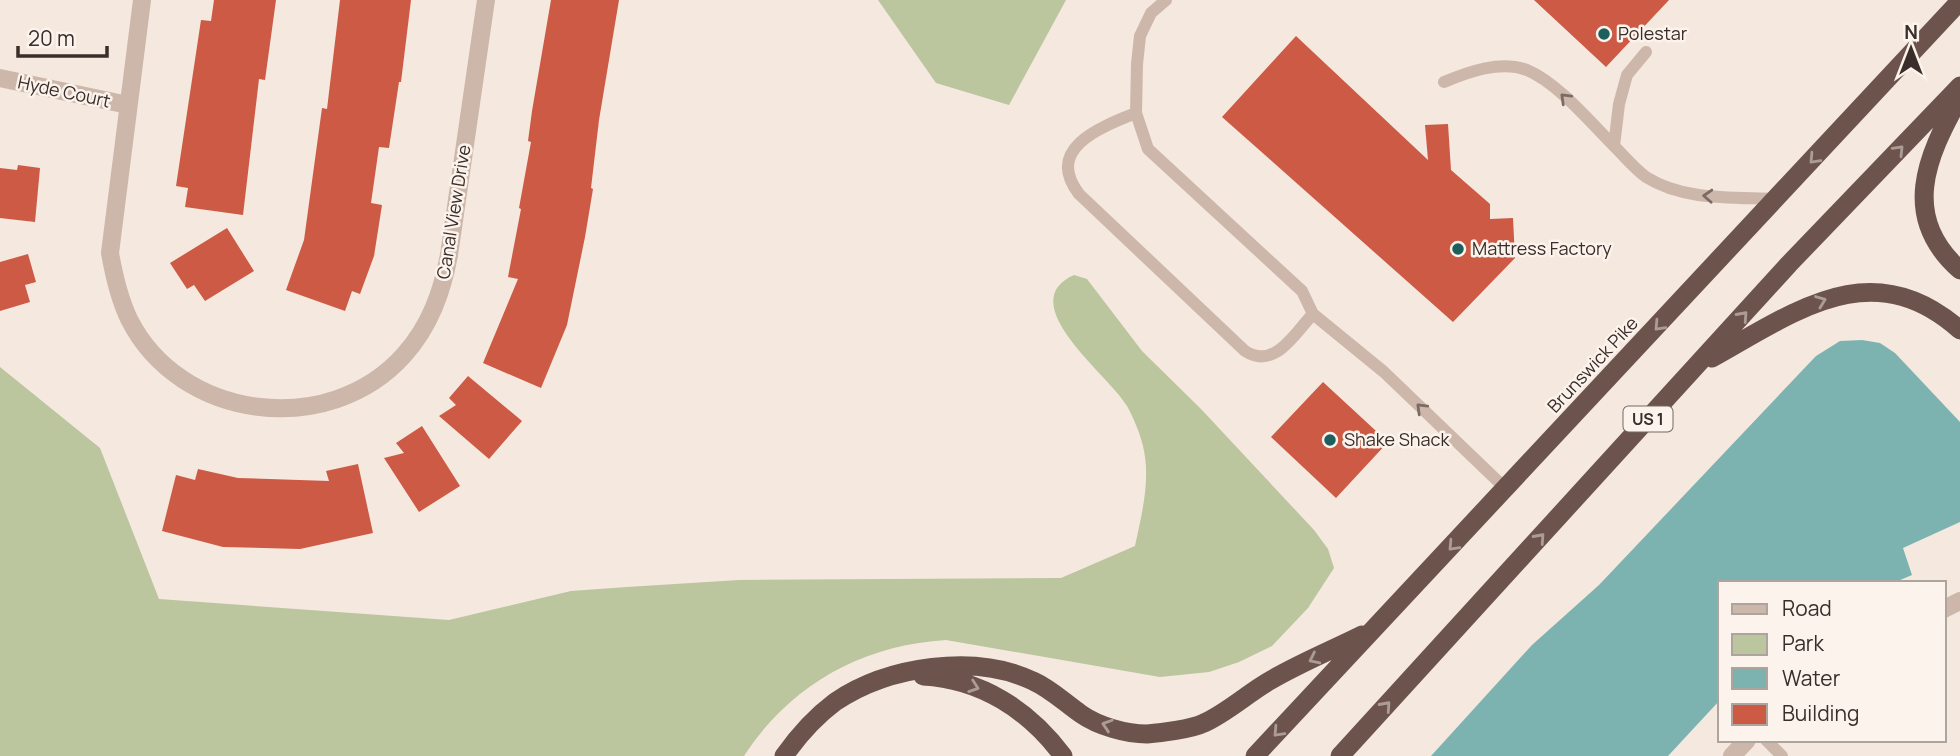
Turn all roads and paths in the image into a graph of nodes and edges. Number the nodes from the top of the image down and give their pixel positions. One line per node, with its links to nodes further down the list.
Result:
1 (142, 0): 10 (street, Canal View Drive)
2 (486, 0): 10 (street, Canal View Drive)
3 (1166, 0): 11 (lane)
4 (1960, 1): 13 (highway, Brunswick Pike, one-way to 13)
5 (1646, 52): 12 (lane)
6 (0, 78): 10 (street, Hyde Court)
7 (1444, 82): 12 (lane, one-way to 7)
8 (1960, 86): 17 (highway, US 1, one-way to 8)
9 (1960, 97): 14 (highway)
10 (128, 106)
11 (1136, 113): 15 (lane); 15 (lane)
12 (1614, 146): 13 (lane, one-way to 12)
13 (1776, 199): 18 (highway, Brunswick Pike, one-way to 18)
14 (1960, 270)
15 (1313, 314): 18 (lane, one-way to 15)
16 (1960, 330): 17 (highway, one-way to 16)
17 (1696, 367): 26 (highway, US 1, one-way to 17)
18 (1506, 489): 19 (highway, Brunswick Pike, one-way to 19)
19 (1375, 629): 20 (highway, one-way to 20); 25 (highway, Brunswick Pike, one-way to 25)
20 (883, 680): 23 (highway); 24 (highway, one-way to 24)
21 (1744, 742): 27 (street)
22 (1768, 742): 28 (lane)
23 (784, 756)
24 (1063, 756)
25 (1255, 756)
26 (1340, 756)
27 (1732, 756)
28 (1783, 756)

